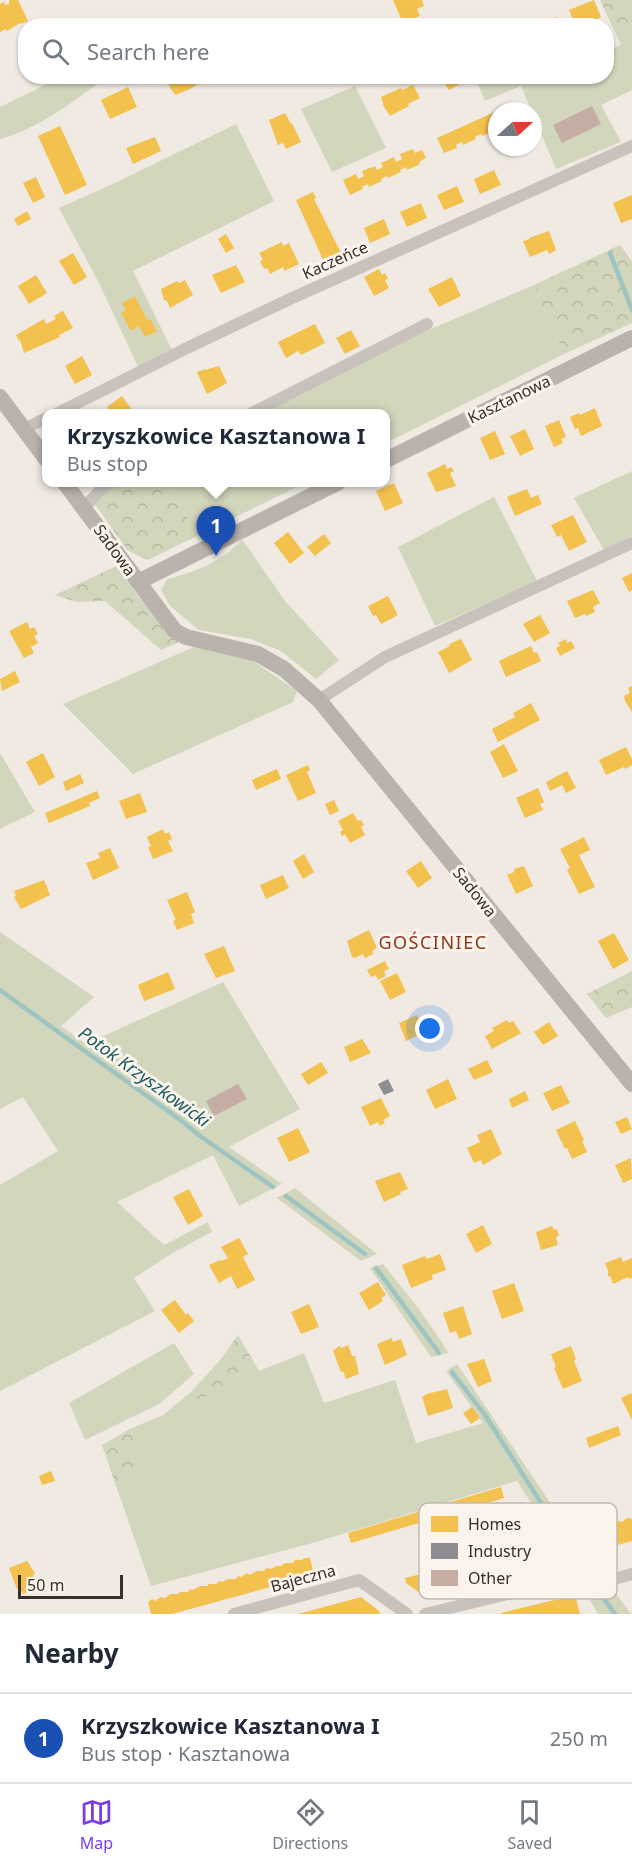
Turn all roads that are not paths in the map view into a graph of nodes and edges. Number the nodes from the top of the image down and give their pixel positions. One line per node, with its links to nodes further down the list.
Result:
1 (632, 146): 5 (street, Kaczeńce)
2 (427, 324): 6 (street)
3 (632, 338): 10 (street, Kasztanowa)
4 (0, 397): 8 (street)
5 (66, 409)
6 (260, 409)
7 (42, 420): 8 (street)
8 (24, 429): 9 (street)
9 (42, 454)
10 (390, 458)
11 (67, 487): 14 (street, Sadowa)
12 (103, 487): 14 (street)
13 (331, 487): 16 (street)
14 (84, 508): 16 (street, Sadowa)
15 (632, 543): 17 (street)
16 (138, 582): 17 (street, Sadowa)
17 (319, 700): 18 (street, Sadowa)
18 (632, 1084)
19 (632, 1574): 20 (street)
20 (617, 1578)
21 (487, 1599): 24 (street)
22 (234, 1614): 23 (street, Bajeczna)
23 (407, 1614)
24 (425, 1614)

